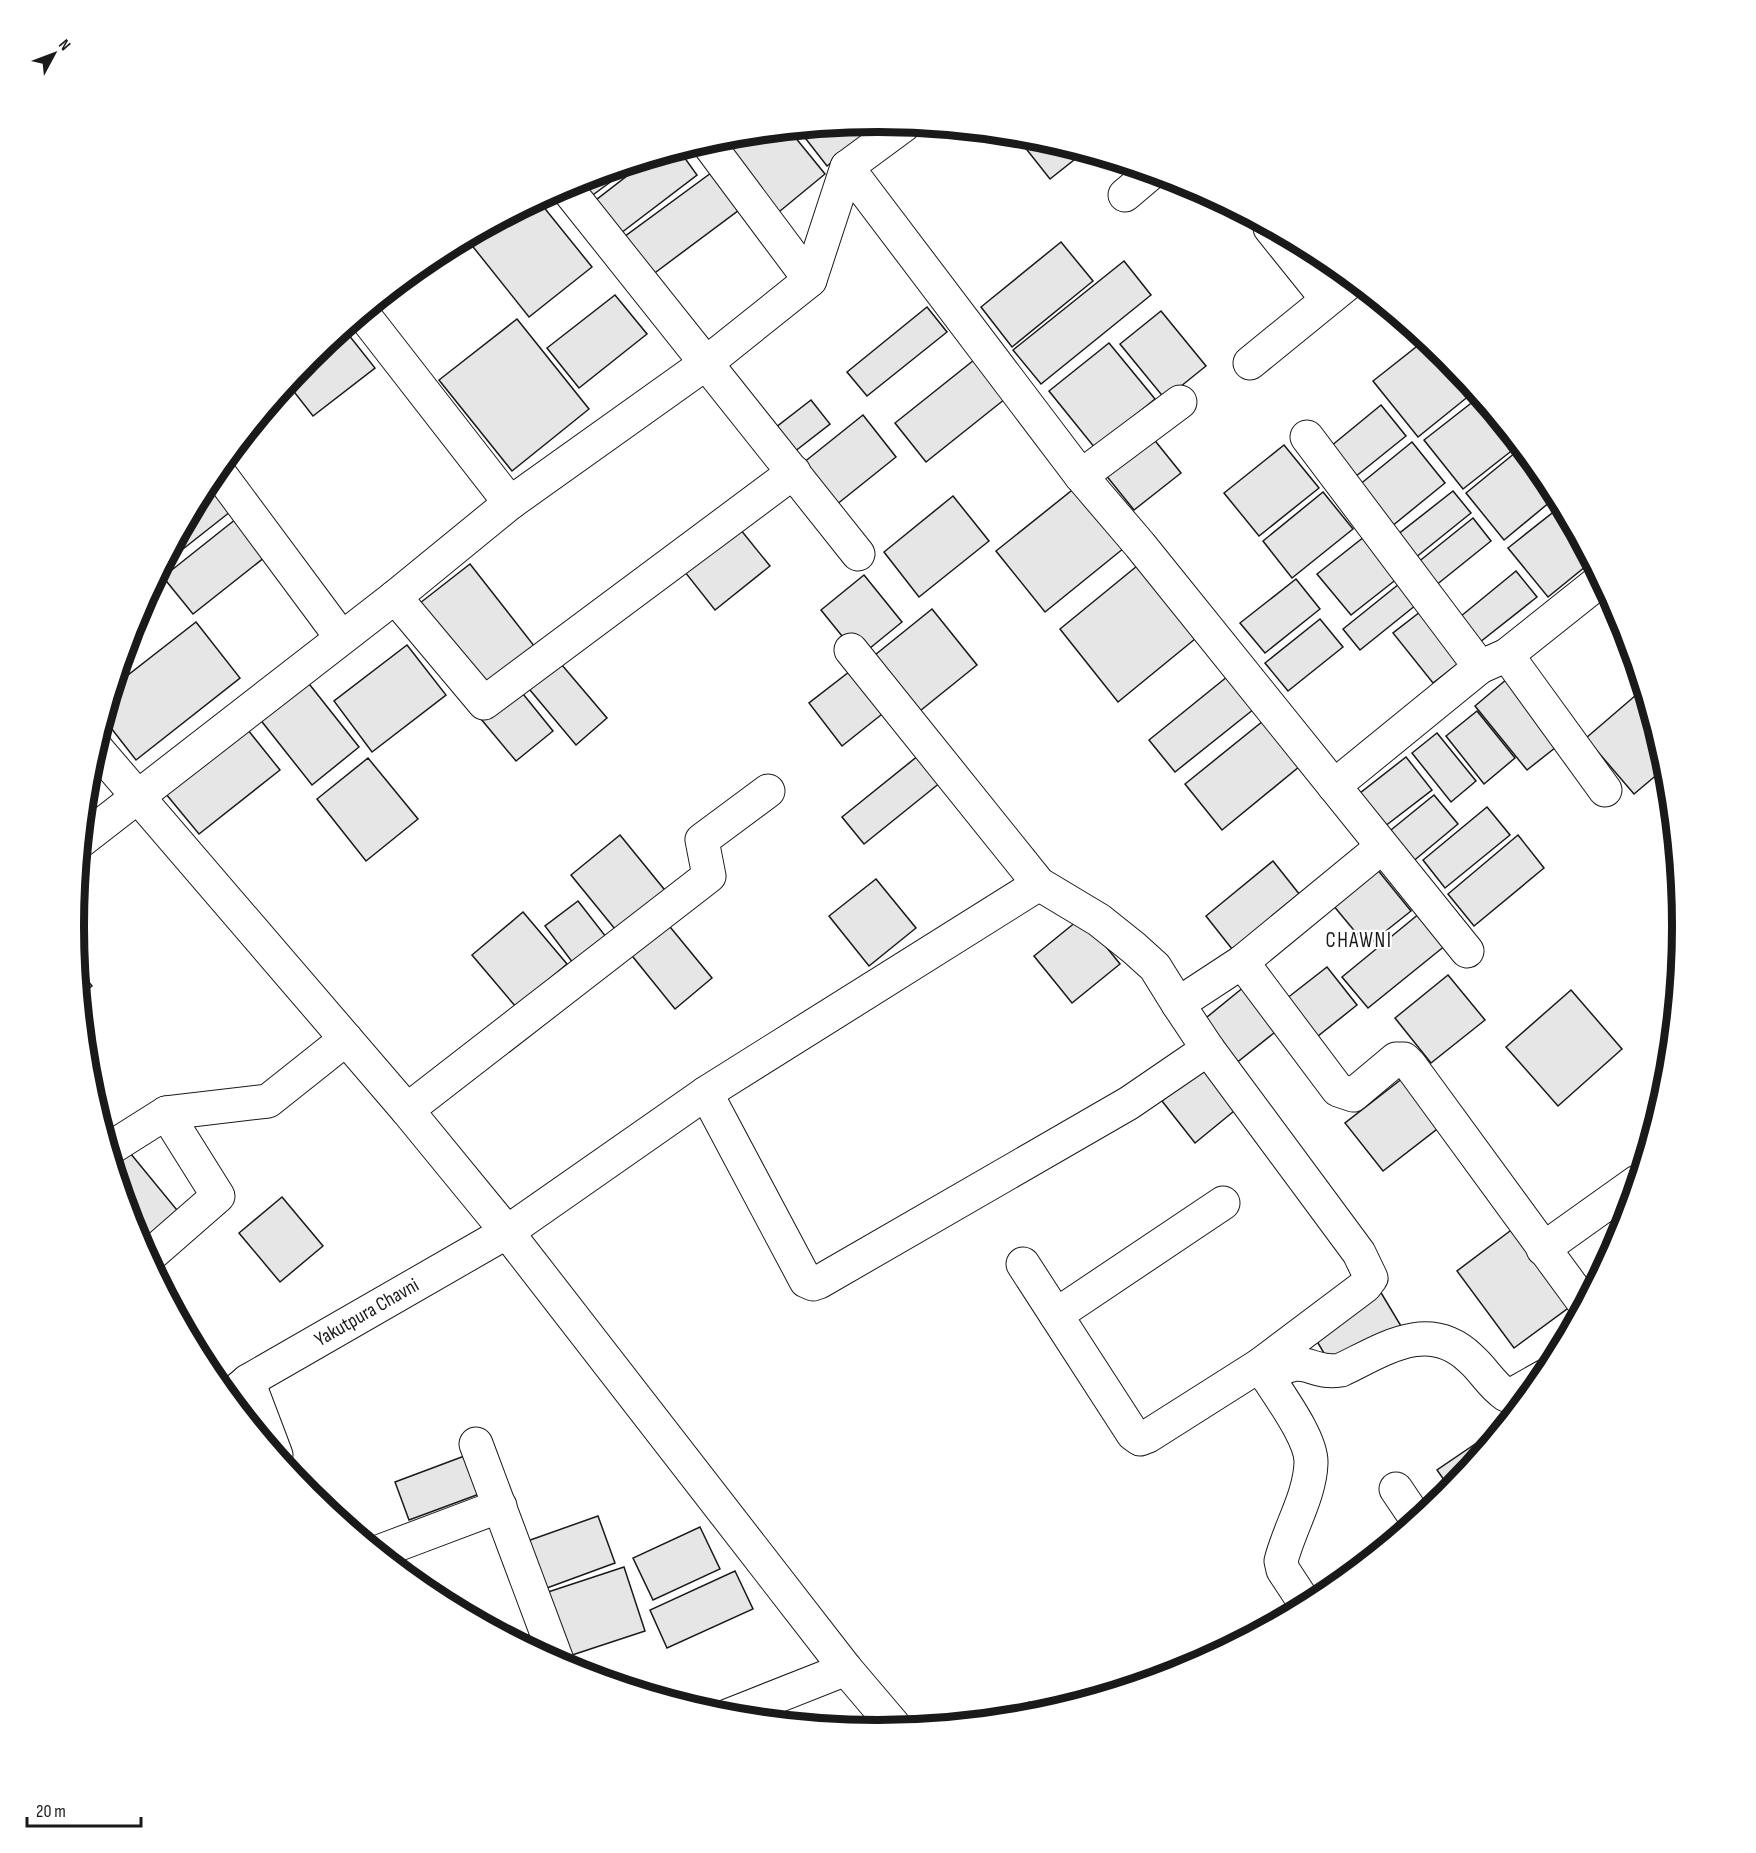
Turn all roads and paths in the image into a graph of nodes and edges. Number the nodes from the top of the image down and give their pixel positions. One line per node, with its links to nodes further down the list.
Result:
1 (893, 133): 3 (street)
2 (713, 150): 8 (street)
3 (847, 167): 8 (street); 16 (street)
4 (1144, 179): 6 (street)
5 (571, 194): 12 (street)
6 (1125, 195)
7 (1299, 254): 9 (street)
8 (810, 280): 12 (street)
9 (1339, 289): 11 (street)
10 (367, 319): 18 (street)
11 (1250, 363)
12 (705, 364): 15 (street); 18 (street)
13 (1180, 402): 16 (street)
14 (1307, 437): 24 (street)
15 (794, 472): 19 (street); 21 (street)
16 (1081, 476): 26 (street)
17 (223, 478): 22 (street)
18 (510, 503): 21 (street)
19 (858, 554)
20 (1594, 584): 24 (street)
21 (395, 597): 22 (street)
22 (341, 637): 29 (street)
23 (851, 650): 32 (street)
24 (1494, 661): 26 (street); 27 (street)
25 (103, 756): 29 (street)
26 (1334, 786): 31 (street)
27 (1605, 790)
28 (768, 791): 39 (street)
29 (138, 796): 30 (street); 36 (street)
30 (90, 834)
31 (1382, 847): 33 (street); 34 (street)
32 (1039, 884): 35 (street); 38 (street, Yakutpura Chavni)
33 (1467, 951)
34 (1242, 962): 35 (street); 45 (street)
35 (1178, 1004): 37 (street)
36 (346, 1039): 39 (street); 40 (street)
37 (1208, 1049): 38 (street); 50 (street)
38 (706, 1093): 44 (street, Yakutpura Chavni)
39 (407, 1110): 44 (street)
40 (166, 1113): 41 (street); 46 (street)
41 (115, 1145)
42 (1627, 1189): 45 (street)
43 (1223, 1203): 49 (street)
44 (507, 1232): 52 (street, Yakutpura Chavni); 61 (street)
45 (1543, 1249): 48 (street)
46 (154, 1252)
47 (1023, 1264): 49 (street)
48 (1580, 1298)
49 (1056, 1315): 50 (street)
50 (1263, 1371): 51 (street); 59 (street)
51 (1524, 1388)
52 (238, 1389): 53 (street)
53 (255, 1418)
54 (476, 1444): 56 (street)
55 (1396, 1489): 57 (street)
56 (500, 1506): 58 (street); 60 (street)
57 (1412, 1513)
58 (386, 1549)
59 (1301, 1598)
60 (554, 1651)
61 (846, 1669): 62 (street); 63 (street)
62 (745, 1709)
63 (888, 1720)

